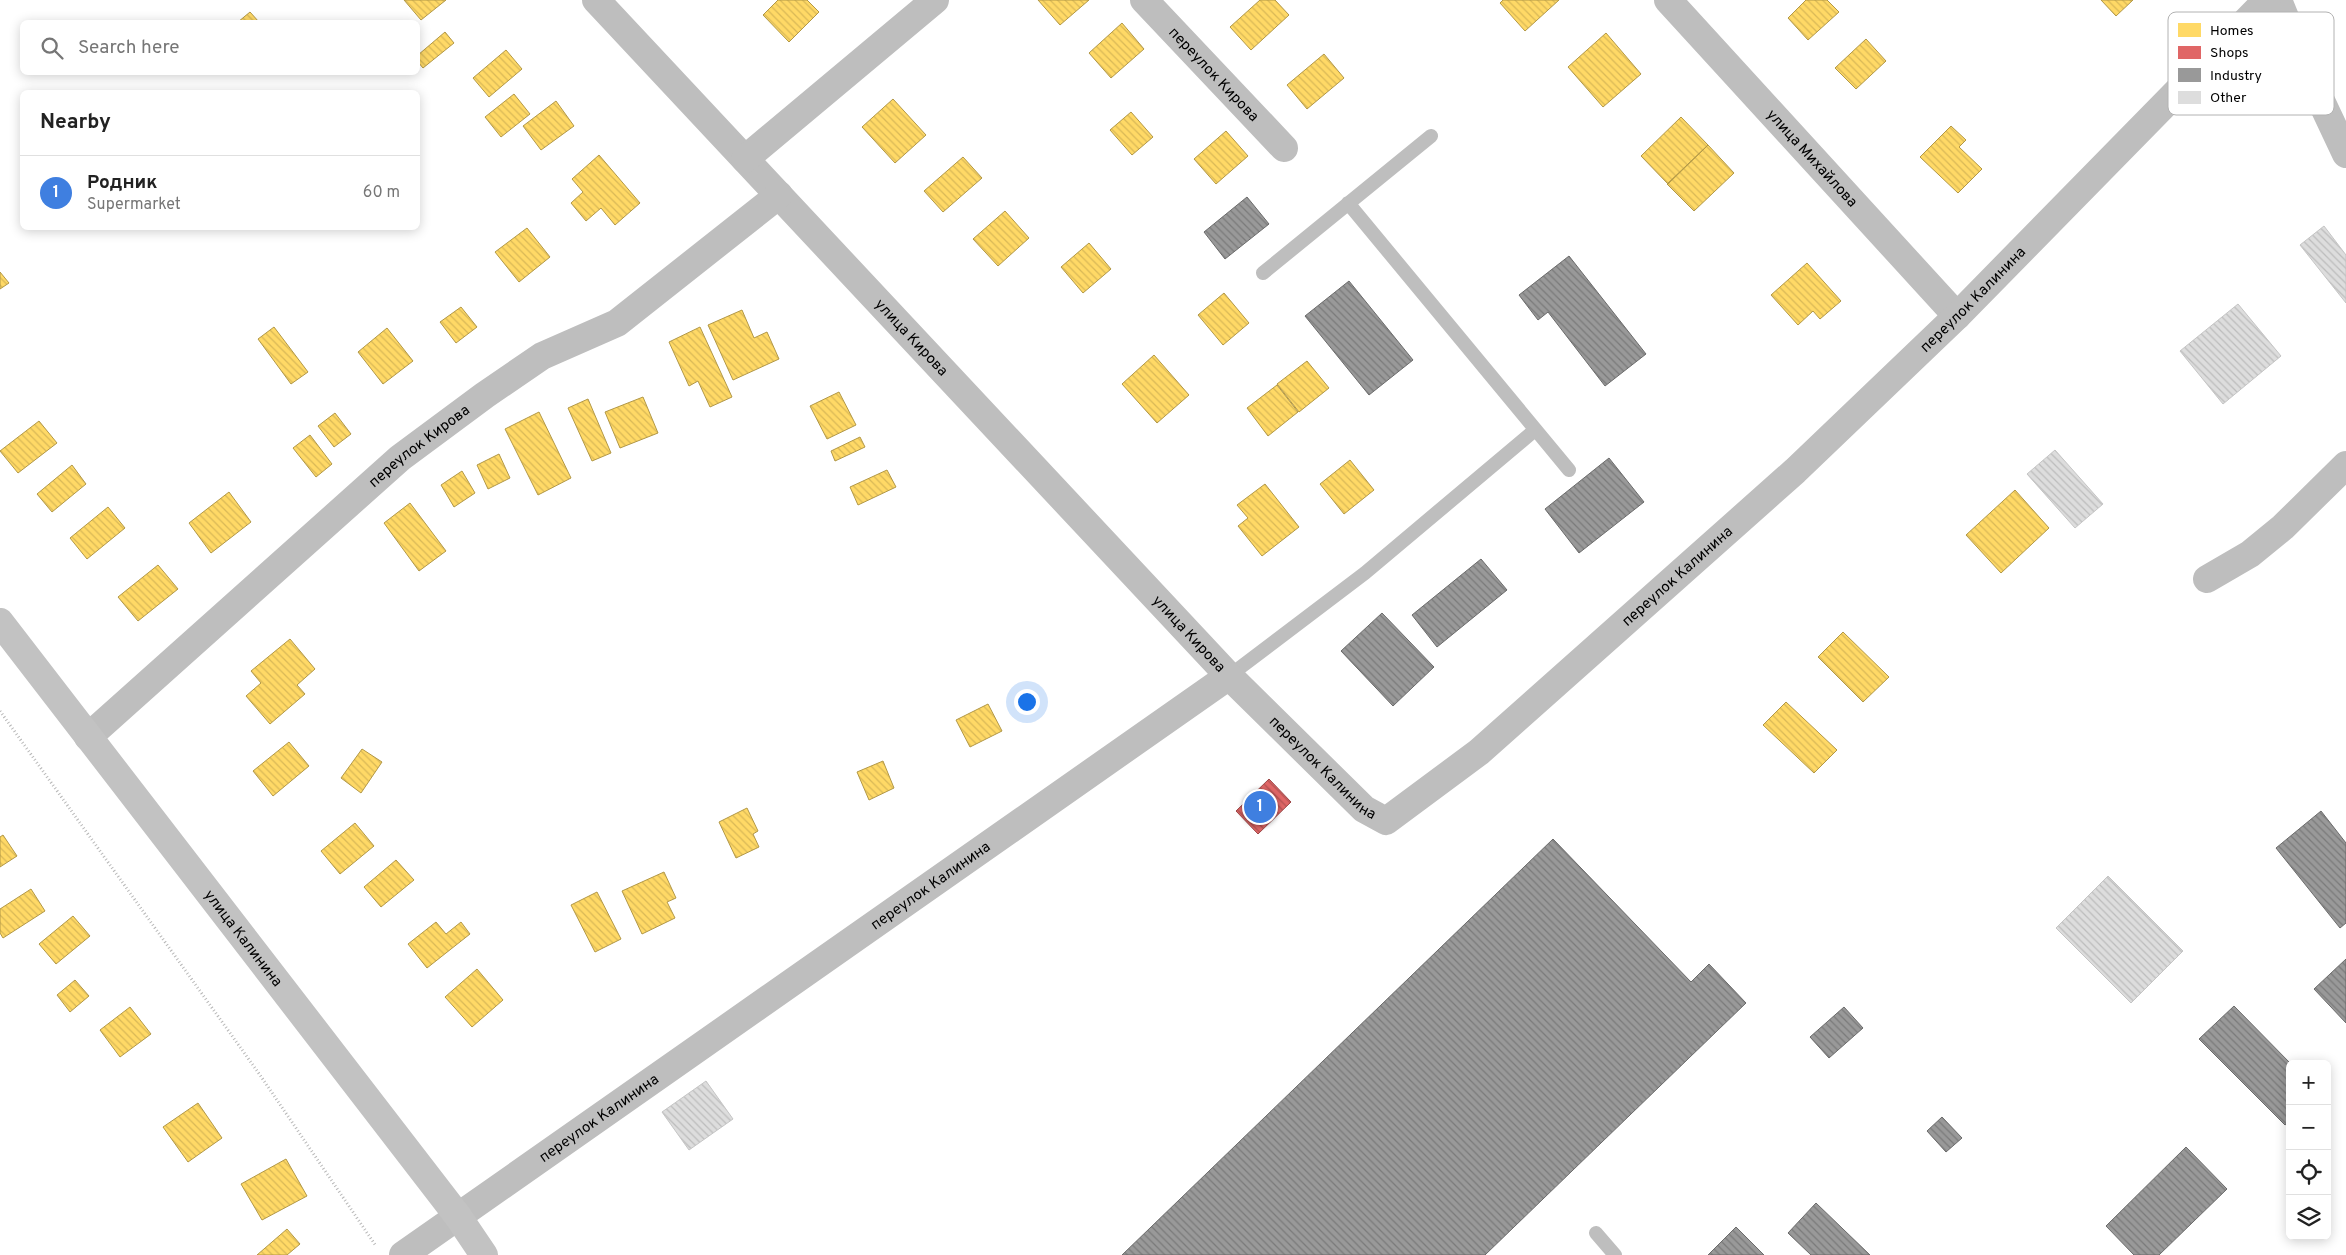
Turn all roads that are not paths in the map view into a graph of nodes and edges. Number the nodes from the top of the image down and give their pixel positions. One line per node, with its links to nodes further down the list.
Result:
1 (596, 0): 14 (street, улица Кирова)
2 (935, 0): 14 (street)
3 (1144, 0): 12 (street, переулок Кирова)
4 (1668, 0): 18 (street, улица Михайлова)
5 (2267, 0): 7 (street, переулок Калинина)
6 (2278, 0): 8 (street)
7 (2255, 12)
8 (2283, 12)
9 (2168, 101): 18 (street, переулок Калинина)
10 (2328, 115): 13 (street)
11 (1431, 136): 16 (lane)
12 (1284, 148)
13 (2346, 154)
14 (745, 159): 15 (street, улица Кирова)
15 (779, 196): 24 (street, улица Кирова); 25 (street, переулок Кирова)
16 (1348, 203): 17 (lane); 19 (lane)
17 (1262, 273)
18 (1957, 316): 24 (street, переулок Калинина)
19 (1535, 430): 21 (lane); 24 (lane)
20 (2345, 468): 22 (street)
21 (1568, 470)
22 (2207, 578)
23 (0, 622): 25 (street, улица Калинина)
24 (1229, 676): 26 (street, переулок Калинина)
25 (88, 737): 26 (street, улица Калинина)
26 (457, 1215): 28 (street, переулок Калинина); 29 (street, улица Калинина)
27 (1596, 1233): 30 (lane)
28 (402, 1255)
29 (484, 1255)
30 (1615, 1255)

